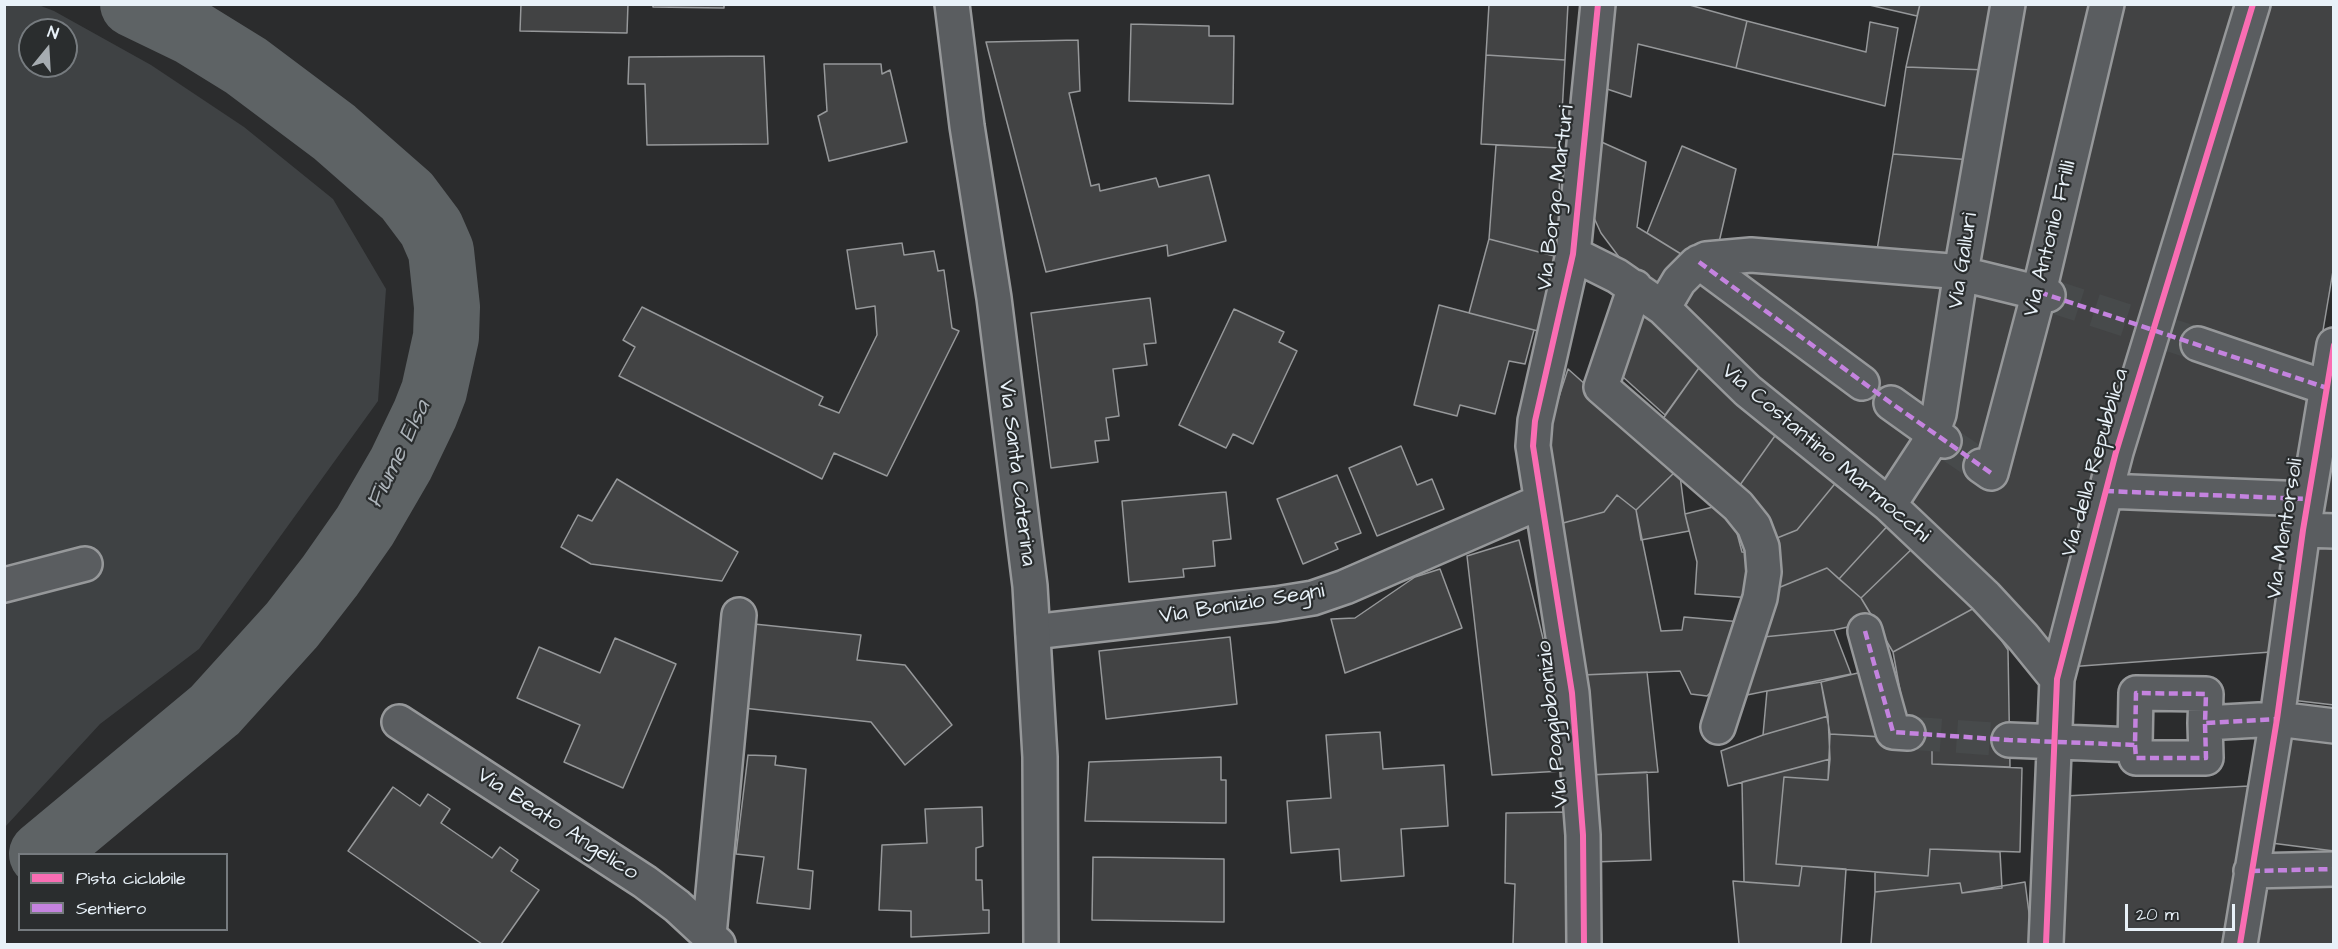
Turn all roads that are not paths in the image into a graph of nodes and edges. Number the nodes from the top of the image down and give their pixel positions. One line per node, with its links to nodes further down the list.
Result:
1 (952, 4): 27 (street, Via Santa Caterina)
2 (1598, 4): 6 (street, Via Borgo Marturi)
3 (2008, 4): 8 (street, Via Gallurì)
4 (2107, 4): 10 (street, Via Antonio Frilli)
5 (2253, 4): 19 (street, Via della Repubblica)
6 (1573, 254): 9 (street, Via Costantino Marmocchi); 20 (street, Via Borgo Marturi)
7 (1700, 262): 8 (street); 11 (street); 14 (street)
8 (1961, 272): 10 (street); 17 (street, Via Gallurì)
9 (1635, 287): 11 (street, Via Costantino Marmocchi); 33 (street)
10 (2043, 294): 18 (street, Via Antonio Frilli)
11 (1663, 308): 21 (street, Via Costantino Marmocchi)
12 (2198, 344): 15 (street)
13 (2334, 345): 15 (street, Via Montorsoli)
14 (1862, 382)
15 (2327, 388): 22 (street, Via Montorsoli)
16 (1891, 403): 17 (street)
17 (1939, 437): 21 (street, Via Gallurì)
18 (1986, 469)
19 (2105, 491): 22 (street); 28 (street, Via della Repubblica)
20 (1540, 502): 27 (street, Via Bonizio Segni); 42 (street, Via Poggiobonizio)
21 (1889, 505): 28 (street, Via Costantino Marmocchi)
22 (2315, 520): 29 (street, Via Montorsoli)
23 (86, 564): 24 (street)
24 (4, 585)
25 (739, 615): 40 (street, Via Beato Angelico)
26 (1864, 631): 34 (street)
27 (1034, 632): 41 (street, Via Santa Caterina)
28 (2057, 679): 36 (street, Via della Repubblica)
29 (2277, 718): 31 (street); 32 (street); 39 (street, Via Montorsoli)
30 (399, 722): 40 (street, Via Beato Angelico)
31 (2205, 723): 37 (street); 37 (street)
32 (2334, 726)
33 (1718, 727)
34 (1908, 733)
35 (2009, 740): 36 (street)
36 (2055, 742): 37 (street); 43 (street, Via della Repubblica)
37 (2135, 745)
38 (2334, 869): 39 (street)
39 (2251, 871): 44 (street, Via Montorsoli)
40 (713, 940)
41 (1041, 945)
42 (1584, 945)
43 (2046, 945)
44 (2240, 945)

